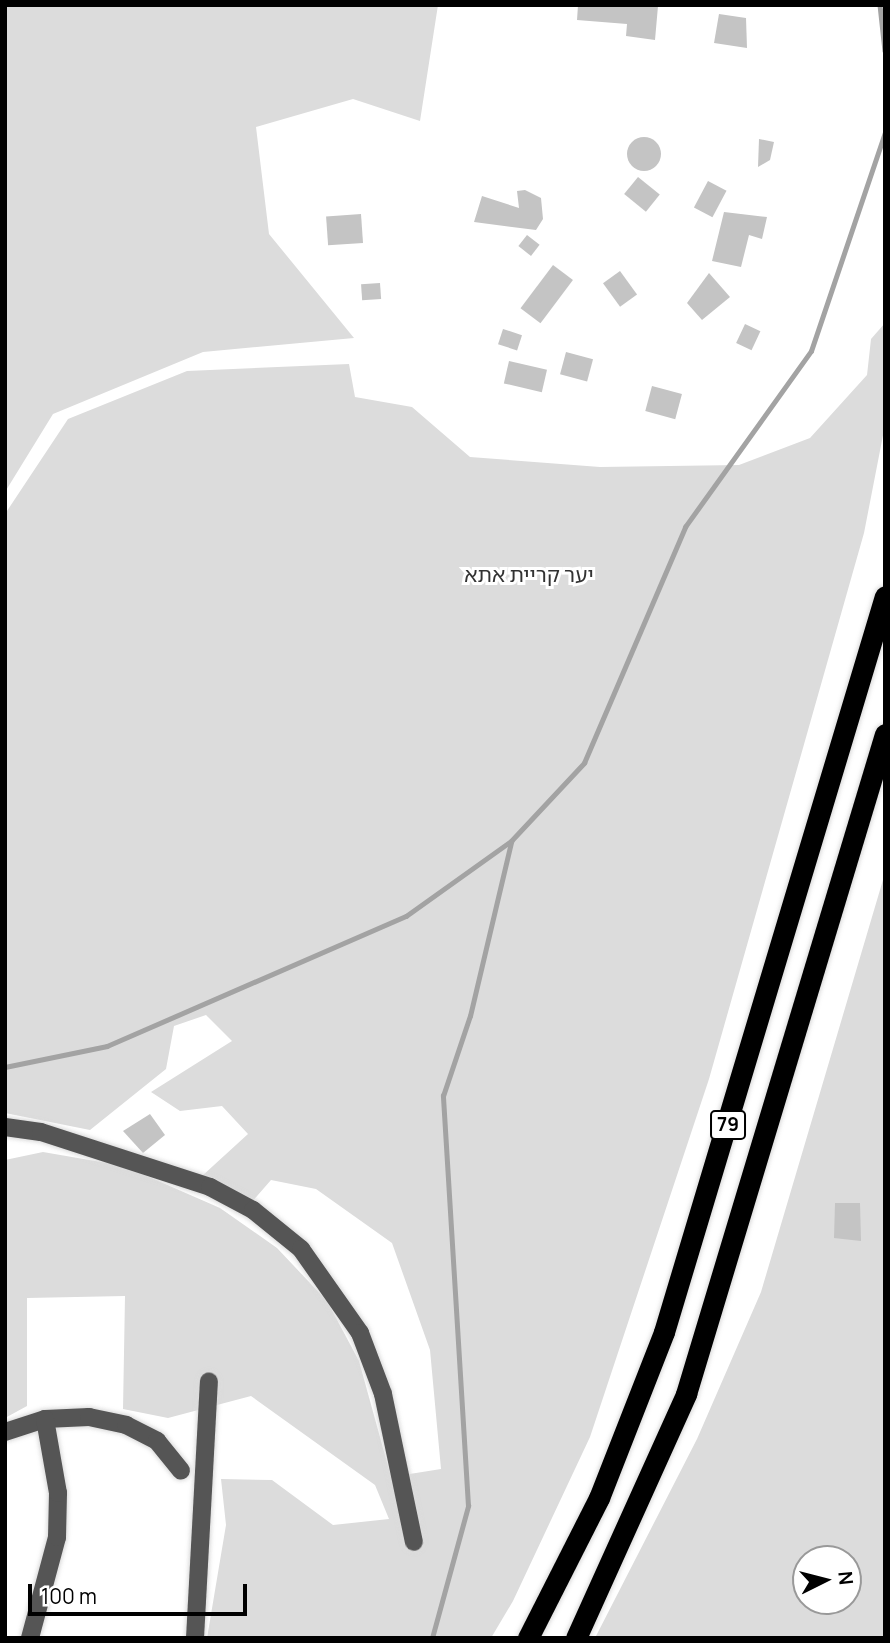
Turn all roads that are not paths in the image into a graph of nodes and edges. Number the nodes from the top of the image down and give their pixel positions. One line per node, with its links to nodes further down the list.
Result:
1 (885, 596): 11 (highway, 79)
2 (885, 734): 12 (highway, 79)
3 (5, 1127): 8 (street)
4 (209, 1381): 10 (street)
5 (45, 1419): 6 (street); 7 (street); 9 (street)
6 (5, 1432)
7 (181, 1471)
8 (414, 1542)
9 (30, 1638)
10 (195, 1638)
11 (527, 1638)
12 (576, 1638)

